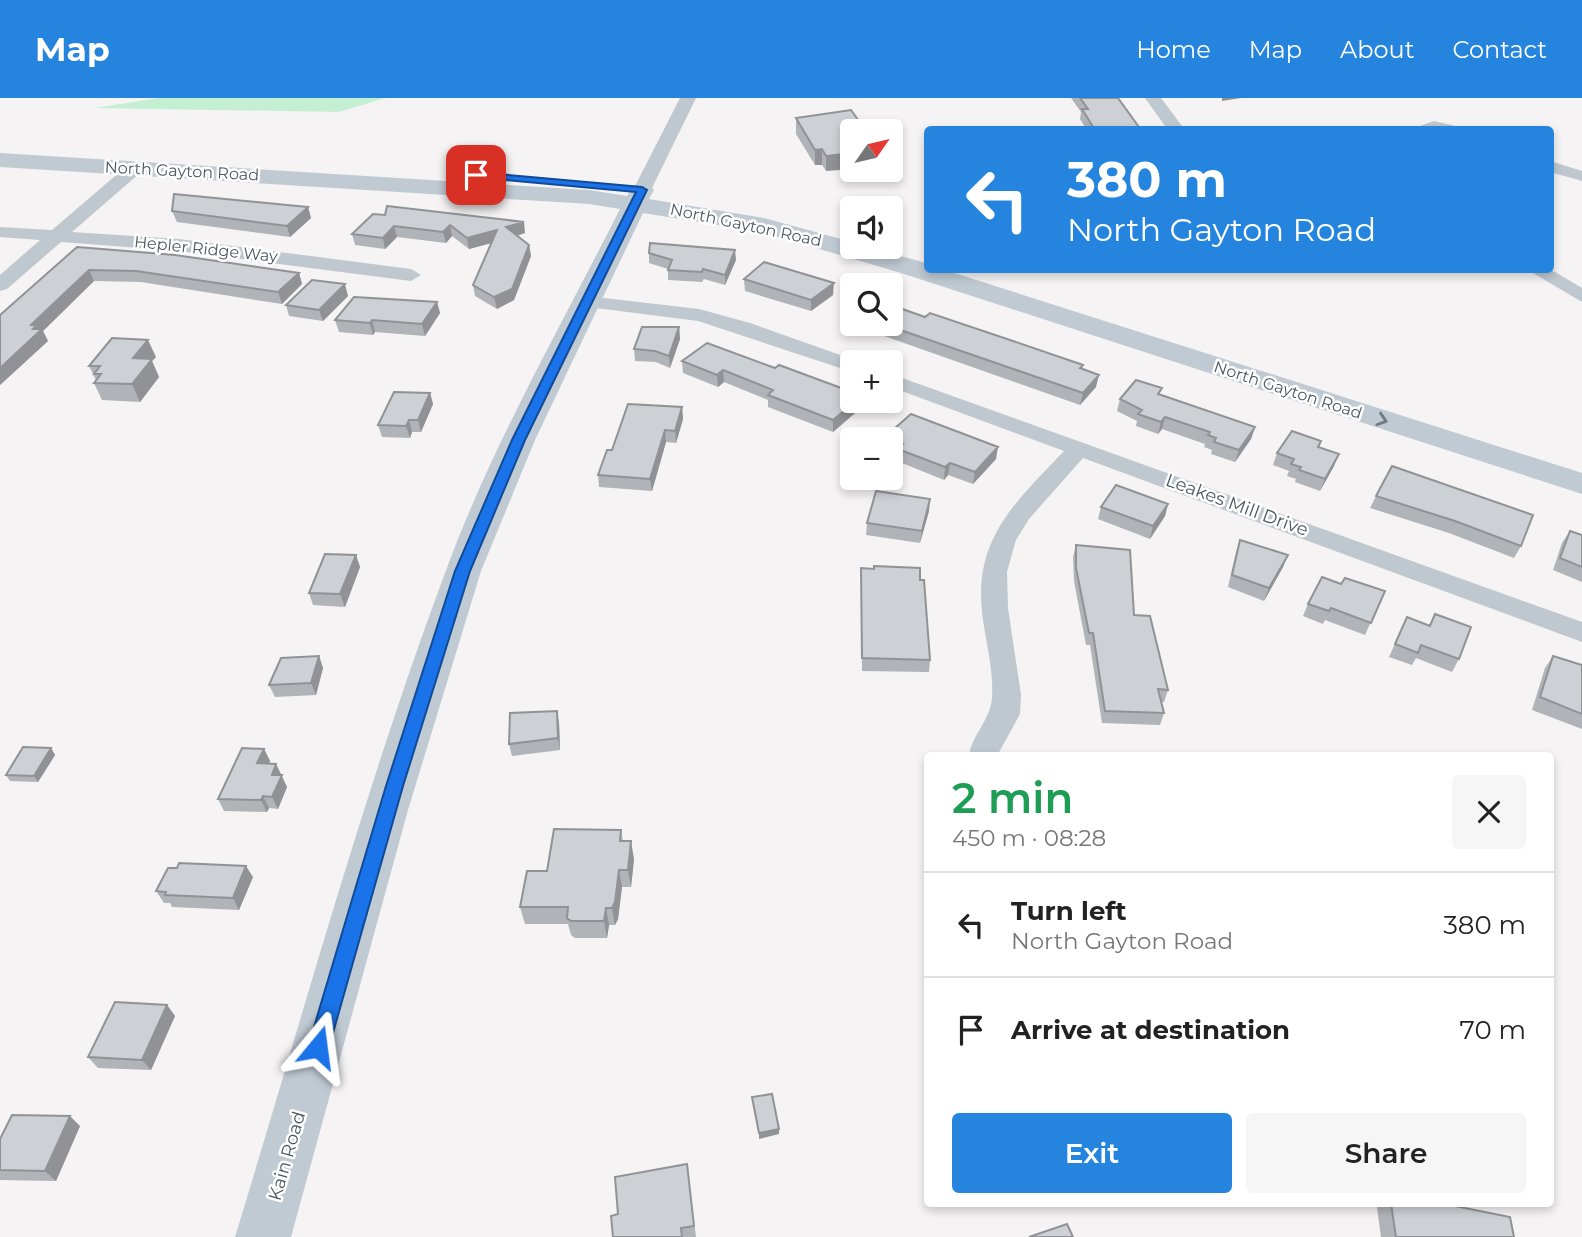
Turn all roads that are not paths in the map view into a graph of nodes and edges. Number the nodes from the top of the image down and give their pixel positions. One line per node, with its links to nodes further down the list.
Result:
1 (688, 98): 9 (street, Kain Road)
2 (1153, 98): 3 (street)
3 (1174, 126)
4 (0, 148): 9 (main road, North Gayton Road)
5 (0, 160): 7 (main road, North Gayton Road)
6 (1554, 167): 8 (street)
7 (135, 168): 9 (main road, North Gayton Road); 12 (street)
8 (1582, 176)
9 (639, 196): 10 (main road, North Gayton Road); 15 (main road, North Gayton Road, one-way to 15); 22 (main road, Kain Road)
10 (840, 229)
11 (0, 232): 12 (street, Hepler Ridge Way)
12 (56, 236): 19 (street, Hepler Ridge Way); 20 (street)
13 (903, 248): 14 (main road)
14 (924, 254)
15 (924, 273)
16 (925, 273): 27 (main road, North Gayton Road, one-way to 27)
17 (984, 273): 26 (main road, North Gayton Road)
18 (1543, 273): 21 (street)
19 (411, 275)
20 (0, 285)
21 (1582, 296)
22 (587, 302): 23 (street); 30 (main road, Kain Road)
23 (840, 362)
24 (903, 384): 25 (street, Leakes Mill Drive)
25 (1080, 448): 28 (street, Leakes Mill Drive); 29 (street)
26 (1582, 459)
27 (1582, 484)
28 (1582, 632)
29 (984, 752)
30 (263, 1237)

